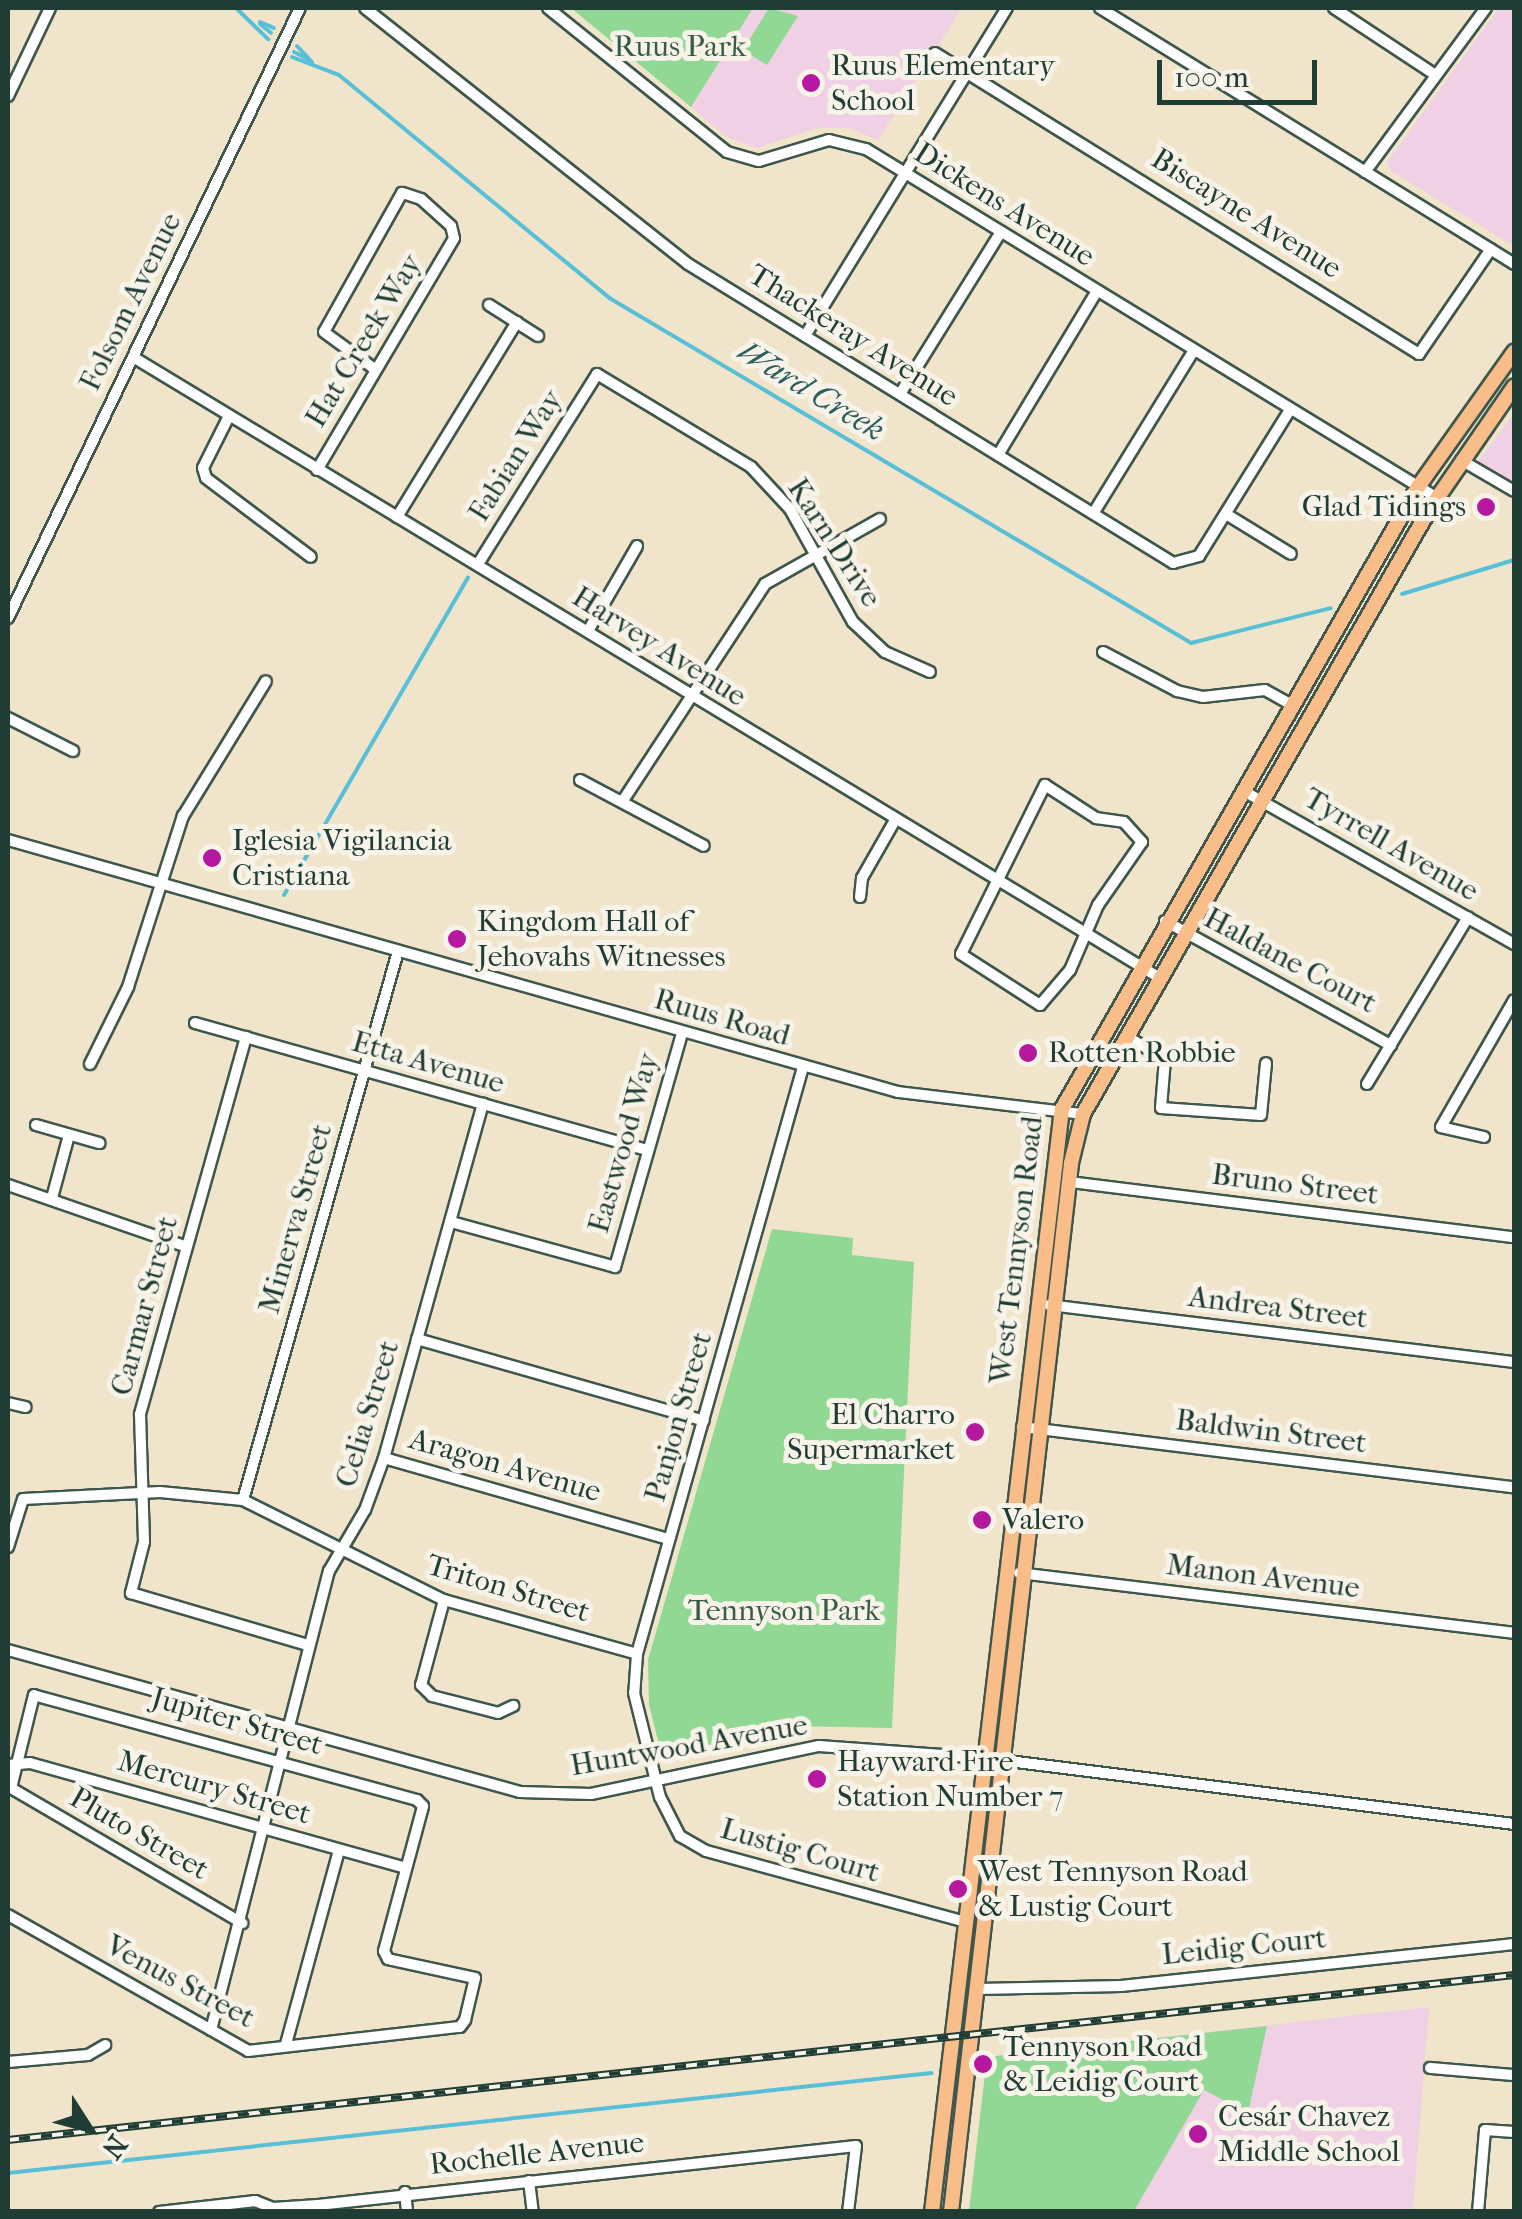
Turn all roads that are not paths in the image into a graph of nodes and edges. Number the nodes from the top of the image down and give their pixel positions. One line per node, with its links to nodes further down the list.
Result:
1 (50, 8): 12 (street)
2 (300, 8): 25 (street, Folsom Avenue)
3 (365, 8): 22 (street, Thackeray Avenue)
4 (548, 8): 14 (street, Dickens Avenue)
5 (1008, 8): 10 (street)
6 (1100, 8): 13 (street)
7 (1334, 8): 11 (street)
8 (1486, 8): 11 (street)
9 (936, 53): 10 (street, Biscayne Avenue)
10 (967, 72): 14 (street); 16 (street, Biscayne Avenue)
11 (1434, 74): 13 (street)
12 (8, 96)
13 (1365, 172): 16 (street)
14 (906, 173): 15 (street, Dickens Avenue); 22 (street)
15 (1001, 232): 18 (street, Dickens Avenue); 29 (street)
16 (1491, 249): 17 (street)
17 (1514, 264)
18 (1097, 291): 23 (street, Dickens Avenue); 32 (street)
19 (489, 305): 20 (street)
20 (516, 322): 21 (street); 40 (street)
21 (538, 336)
22 (805, 336): 29 (street, Thackeray Avenue)
23 (1194, 350): 30 (street, Dickens Avenue); 38 (street)
24 (1514, 352): 35 (main road, West Tennyson Road)
25 (132, 357): 31 (street, Harvey Avenue); 47 (street, Folsom Avenue)
26 (376, 370): 26 (street, Hat Creek Way); 34 (street, Hat Creek Way)
27 (597, 374): 43 (street, Karn Drive); 46 (street, Fabian Way)
28 (1514, 386): 33 (main road, West Tennyson Road)
29 (900, 394): 32 (street, Thackeray Avenue)
30 (1290, 410): 35 (street, Dickens Avenue); 39 (street, Thackeray Avenue)
31 (229, 416): 34 (street, Harvey Avenue); 45 (street)
32 (998, 454): 38 (street, Thackeray Avenue)
33 (1461, 460): 36 (street); 37 (main road, West Tennyson Road)
34 (317, 470): 40 (street, Harvey Avenue)
35 (1418, 487): 37 (street, Dickens Avenue); 53 (main road, West Tennyson Road)
36 (1514, 491)
37 (1436, 498): 58 (main road, West Tennyson Road)
38 (1094, 512): 39 (street, Thackeray Avenue)
39 (1226, 514): 44 (street)
40 (397, 517): 46 (street, Harvey Avenue)
41 (880, 520): 43 (street)
42 (638, 546): 48 (street)
43 (814, 552): 50 (street, Karn Drive); 52 (street)
44 (1291, 554)
45 (311, 557)
46 (478, 564): 48 (street, Harvey Avenue)
47 (8, 618)
48 (588, 631): 52 (street, Harvey Avenue)
49 (1103, 652): 53 (street)
50 (930, 672)
51 (266, 681): 64 (street)
52 (688, 694): 59 (street); 60 (street, Harvey Avenue)
53 (1292, 705): 57 (main road, West Tennyson Road)
54 (8, 718): 55 (street)
55 (73, 751)
56 (580, 780): 59 (street)
57 (1242, 790): 58 (street, Tyrrell Avenue); 67 (main road, West Tennyson Road)
58 (1262, 800): 66 (street, Tyrrell Avenue); 69 (main road, West Tennyson Road)
59 (622, 802): 62 (street)
60 (894, 822): 63 (street, Harvey Avenue); 65 (street)
61 (8, 840): 64 (street, Ruus Road)
62 (704, 846)
63 (995, 878): 68 (street, Harvey Avenue); 68 (street); 68 (street)
64 (160, 885): 71 (street, Ruus Road); 81 (street)
65 (860, 897)
66 (1468, 918): 70 (street, Tyrrell Avenue); 79 (street)
67 (1165, 920): 69 (street, Haldane Court); 72 (main road, West Tennyson Road)
68 (1085, 932): 72 (street, Harvey Avenue)
69 (1186, 933): 73 (main road, West Tennyson Road); 79 (street, Haldane Court)
70 (1514, 944)
71 (398, 952): 76 (street, Ruus Road); 83 (street, Minerva Street)
72 (1139, 966): 73 (street, Harvey Avenue); 86 (main road, West Tennyson Road)
73 (1160, 978): 77 (main road, West Tennyson Road)
74 (1514, 1000): 90 (street)
75 (194, 1023): 78 (street, Etta Avenue)
76 (682, 1032): 82 (street, Ruus Road); 92 (street, Eastwood Way)
77 (1126, 1036): 80 (street); 87 (main road, West Tennyson Road)
78 (246, 1037): 83 (street, Etta Avenue); 98 (street, Carmar Street)
79 (1391, 1045): 84 (street)
80 (1266, 1063)
81 (90, 1064)
82 (803, 1067): 86 (street, Ruus Road); 105 (street, Panjon Street)
83 (364, 1071): 85 (street, Etta Avenue); 111 (street, Minerva Street)
84 (1367, 1084)
85 (483, 1104): 92 (street, Etta Avenue); 96 (street, Celia Street)
86 (1062, 1109): 87 (street, Ruus Road); 99 (main road, West Tennyson Road)
87 (1084, 1114): 93 (main road, West Tennyson Road)
88 (36, 1125): 89 (street)
89 (70, 1135): 91 (street); 95 (street)
90 (1484, 1137)
91 (99, 1143)
92 (648, 1150): 96 (street, Eastwood Way)
93 (1070, 1182): 97 (street, Bruno Street); 100 (main road, West Tennyson Road)
94 (8, 1185): 95 (street)
95 (52, 1198): 98 (street)
96 (451, 1222): 101 (street, Celia Street)
97 (1514, 1237)
98 (186, 1247): 110 (street, Carmar Street)
99 (1036, 1304): 100 (street, Andrea Street); 106 (main road, West Tennyson Road)
100 (1056, 1306): 102 (street, Andrea Street); 107 (main road, West Tennyson Road)
101 (417, 1339): 105 (street); 108 (street, Celia Street)
102 (1514, 1362)
103 (8, 1403): 104 (street)
104 (26, 1407)
105 (704, 1421): 112 (street, Panjon Street)
106 (1022, 1428): 107 (street, Baldwin Street); 115 (main road, West Tennyson Road)
107 (1042, 1430): 109 (street, Baldwin Street); 116 (main road, West Tennyson Road)
108 (384, 1458): 112 (street, Aragon Avenue); 114 (street, Celia Street)
109 (1514, 1487)
110 (142, 1492): 111 (street, Triton Street); 113 (street, Triton Street); 119 (street, Carmar Street)
111 (243, 1500): 114 (street, Triton Street)
112 (669, 1539): 121 (street, Panjon Street)
113 (8, 1547)
114 (342, 1548): 117 (street, Triton Street); 119 (street, Celia Street)
115 (1006, 1571): 116 (street, Manon Avenue); 124 (main road, West Tennyson Road)
116 (1025, 1574): 118 (street, Manon Avenue); 126 (main road, West Tennyson Road)
117 (444, 1600): 121 (street, Triton Street); 122 (street)
118 (1514, 1634)
119 (308, 1644): 123 (street, Celia Street)
120 (8, 1650): 123 (street, Huntwood Avenue)
121 (638, 1654): 128 (street, Panjon Street)
122 (513, 1706)
123 (289, 1732): 125 (street, Celia Street); 128 (street, Huntwood Avenue)
124 (984, 1758): 126 (street, Huntwood Avenue); 128 (street, Huntwood Avenue); 134 (main road, West Tennyson Road)
125 (284, 1760): 127 (street, Jupiter Street); 130 (street, Celia Street); 132 (street, Jupiter Street)
126 (1004, 1761): 129 (street, Huntwood Avenue); 137 (main road, West Tennyson Road)
127 (10, 1766): 130 (street, Mercury Street); 135 (street, Pluto Street)
128 (656, 1783): 134 (street, Lustig Court)
129 (1514, 1824)
130 (268, 1828): 131 (street, Mercury Street); 135 (street, Celia Street)
131 (339, 1850): 132 (street, Mercury Street); 139 (street)
132 (406, 1868): 139 (street, Venus Street)
133 (8, 1916): 138 (street, Venus Street)
134 (966, 1922): 152 (main road, West Tennyson Road)
135 (242, 1923): 138 (street, Celia Street)
136 (1514, 1944): 137 (street, Leidig Court)
137 (978, 1989): 153 (main road, West Tennyson Road)
138 (210, 2030): 139 (street, Venus Street)
139 (286, 2044)
140 (105, 2045): 141 (street)
141 (8, 2062)
142 (1430, 2068): 143 (street)
143 (1514, 2075)
144 (1514, 2132): 154 (street)
145 (530, 2181): 146 (street, Rochelle Avenue); 150 (street); 151 (street, Rochelle Avenue)
146 (405, 2192): 147 (street, Rochelle Avenue); 149 (street)
147 (272, 2210): 148 (street, Rochelle Avenue)
148 (158, 2212)
149 (406, 2212)
150 (533, 2212)
151 (848, 2212)
152 (932, 2212)
153 (951, 2212)
154 (1478, 2212)

